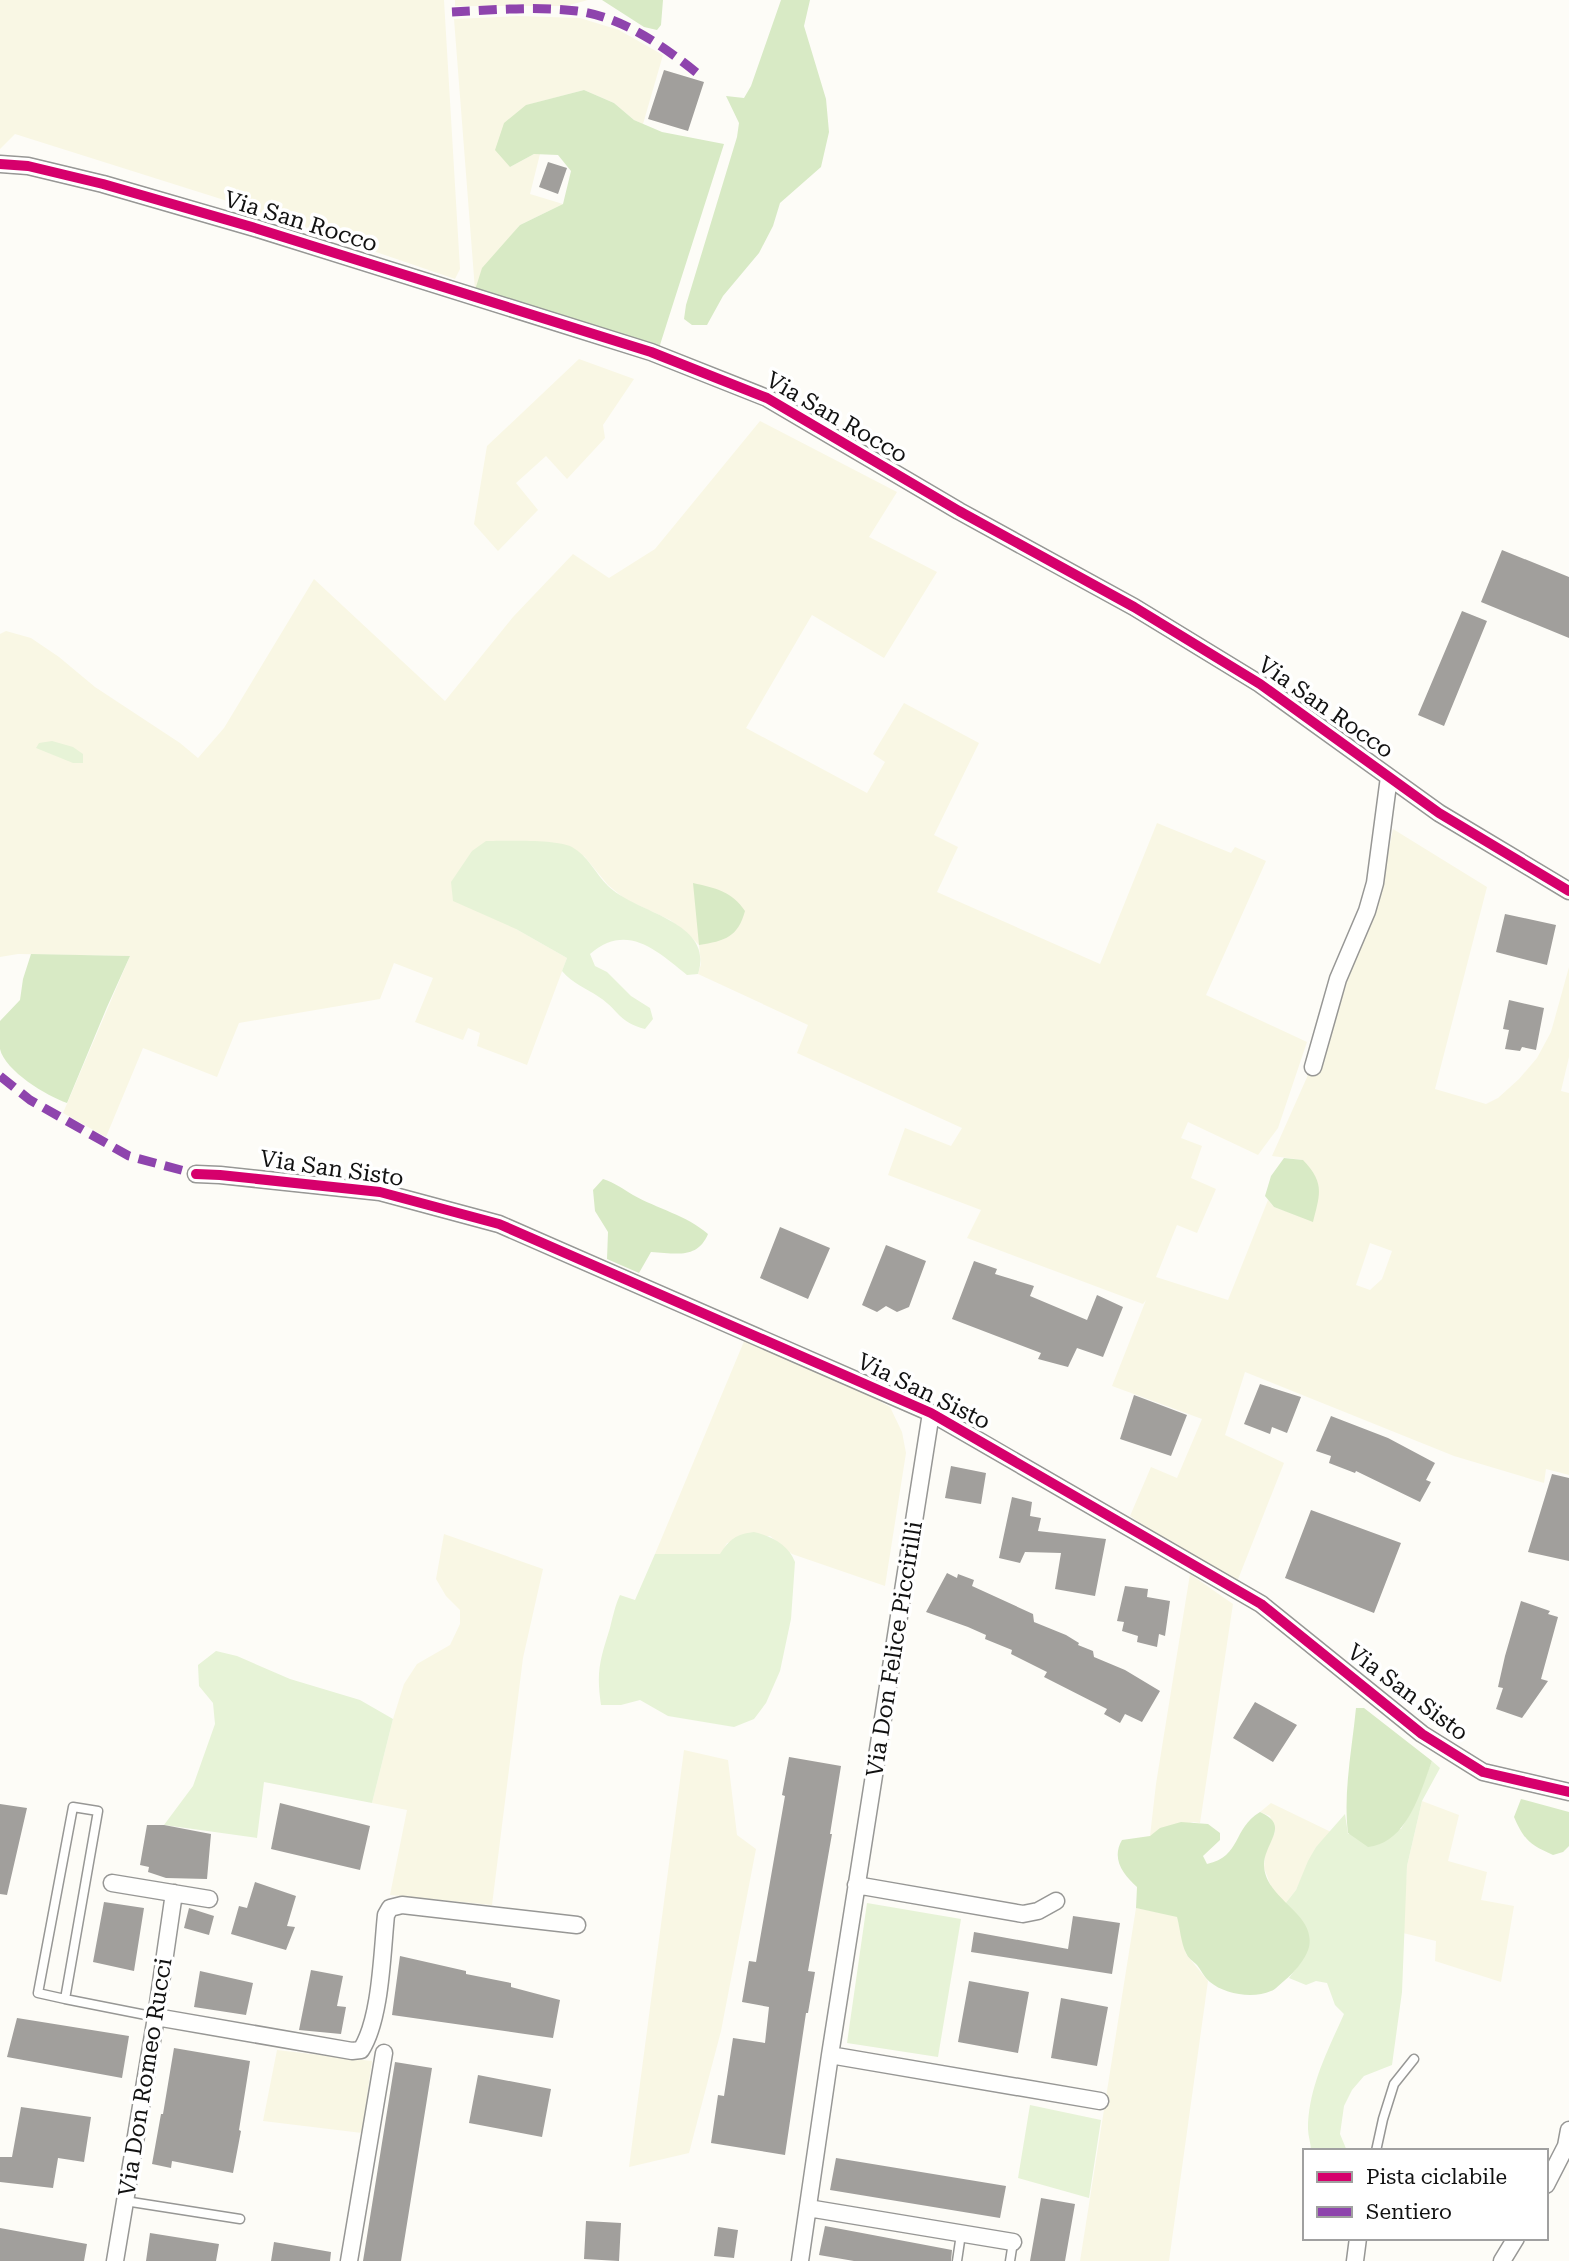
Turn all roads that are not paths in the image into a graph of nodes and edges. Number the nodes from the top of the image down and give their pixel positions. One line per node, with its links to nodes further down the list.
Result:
1 (0, 164): 2 (street, Via San Rocco)
2 (1389, 777): 3 (street, Via San Rocco); 4 (street)
3 (1569, 891)
4 (1312, 1067)
5 (196, 1174): 6 (street, Via San Sisto)
6 (931, 1413): 7 (street, Via San Sisto); 9 (street, Via Don Felice Piccirilli)
7 (1569, 1792)
8 (112, 1883): 10 (street)
9 (856, 1885): 12 (street); 17 (street, Via Don Felice Piccirilli)
10 (174, 1893): 11 (street); 15 (street, Via Don Romeo Rucci)
11 (209, 1899)
12 (1056, 1901)
13 (577, 1925): 15 (street)
14 (65, 1999): 14 (lane); 15 (lane)
15 (156, 2017): 23 (street, Via Don Romeo Rucci)
16 (384, 2053): 31 (street)
17 (830, 2055): 19 (street); 24 (street, Via Don Felice Piccirilli)
18 (1414, 2059): 21 (lane)
19 (1100, 2101)
20 (1569, 2130): 22 (street)
21 (1376, 2149)
22 (1548, 2181)
23 (125, 2201): 25 (lane); 30 (street, Via Don Romeo Rucci)
24 (808, 2208): 26 (street); 32 (street, Via Don Felice Piccirilli)
25 (240, 2219)
26 (961, 2234): 29 (street); 33 (lane)
27 (1358, 2240): 35 (street)
28 (1516, 2240): 36 (street)
29 (1013, 2242): 34 (lane)
30 (115, 2261)
31 (349, 2261)
32 (800, 2261)
33 (957, 2261)
34 (1010, 2261)
35 (1355, 2261)
36 (1502, 2261)

